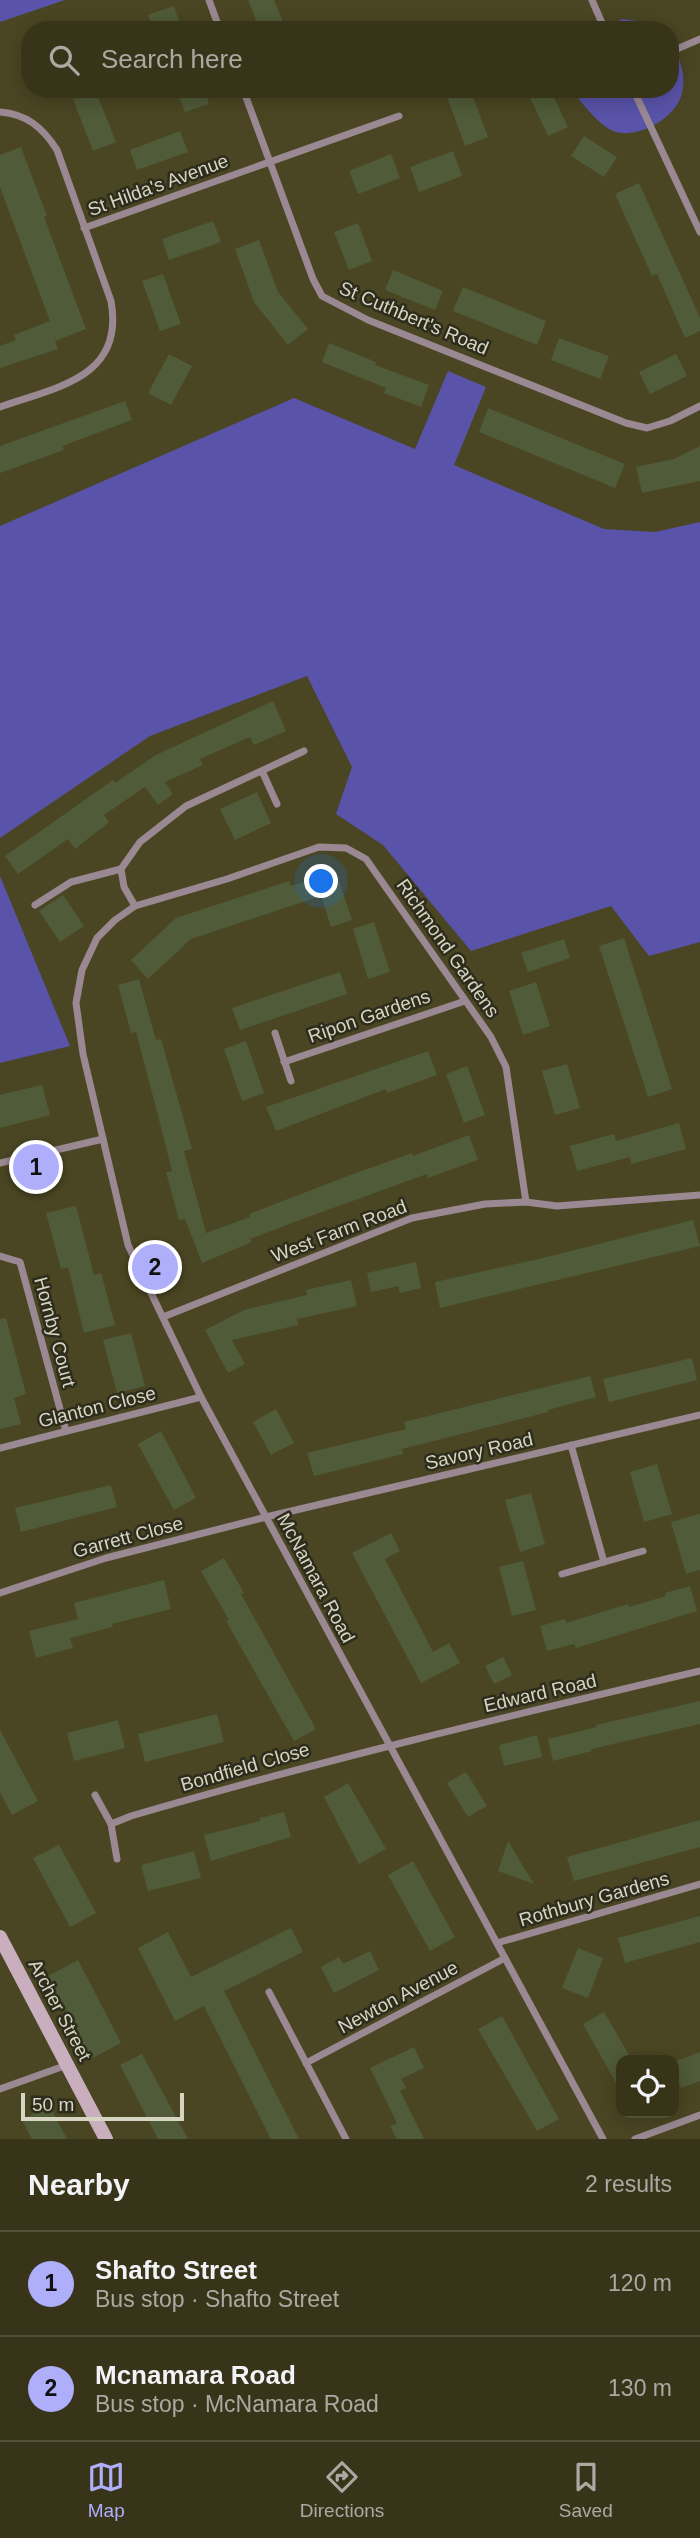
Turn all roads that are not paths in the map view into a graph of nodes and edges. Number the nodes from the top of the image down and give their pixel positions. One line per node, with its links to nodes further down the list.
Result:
1 (209, 0): 3 (street)
2 (592, 0): 4 (street)
3 (217, 21)
4 (601, 21)
5 (700, 39): 6 (street)
6 (679, 48)
7 (246, 98): 11 (street, St Cuthbert's Road)
8 (637, 98): 13 (street)
9 (0, 112): 12 (street, St Hilda's Avenue)
10 (399, 116): 11 (street, St Hilda's Avenue)
11 (270, 162): 12 (street, St Hilda's Avenue); 15 (street, St Cuthbert's Road)
12 (84, 228): 14 (street)
13 (700, 232)
14 (0, 407)
15 (700, 407)
16 (304, 751): 17 (street)
17 (262, 771): 18 (street); 19 (street)
18 (276, 804)
19 (121, 869): 20 (street); 21 (street)
20 (35, 905)
21 (135, 906): 22 (street, Richmond Gardens); 26 (street, McNamara Road)
22 (465, 1001): 24 (street, Ripon Gardens); 29 (street, Richmond Gardens)
23 (275, 1033): 24 (street)
24 (284, 1062): 25 (street)
25 (291, 1082)
26 (103, 1139): 27 (street); 31 (street, McNamara Road)
27 (0, 1163)
28 (700, 1195): 29 (street, West Farm Road)
29 (526, 1202): 31 (street, West Farm Road)
30 (0, 1256): 34 (street, Hornby Court)
31 (163, 1317): 32 (street, McNamara Road)
32 (201, 1397): 34 (street, Glanton Close); 37 (street, McNamara Road)
33 (700, 1415): 35 (street, Savory Road)
34 (66, 1432): 36 (street, Glanton Close)
35 (571, 1445): 37 (street, Savory Road); 39 (street)
36 (0, 1448)
37 (266, 1517): 41 (street, Garrett Close); 43 (street, McNamara Road)
38 (643, 1551): 39 (street)
39 (604, 1562): 40 (street)
40 (562, 1574)
41 (0, 1593)
42 (700, 1671): 43 (street, Edward Road)
43 (388, 1745): 45 (street, Bondfield Close); 49 (street, McNamara Road)
44 (94, 1795): 45 (street)
45 (111, 1824): 46 (street)
46 (117, 1859)
47 (700, 1884): 49 (street, Rothbury Gardens)
48 (0, 1937): 53 (main road, Archer Street)
49 (497, 1943): 50 (street, McNamara Road)
50 (505, 1958): 52 (street, Newton Avenue); 58 (street, McNamara Road)
51 (269, 1992): 52 (street)
52 (306, 2063): 57 (street)
53 (67, 2065): 54 (street); 56 (main road, Archer Street)
54 (0, 2089)
55 (700, 2115): 59 (street)
56 (106, 2139)
57 (346, 2139)
58 (603, 2139)
59 (635, 2139)

